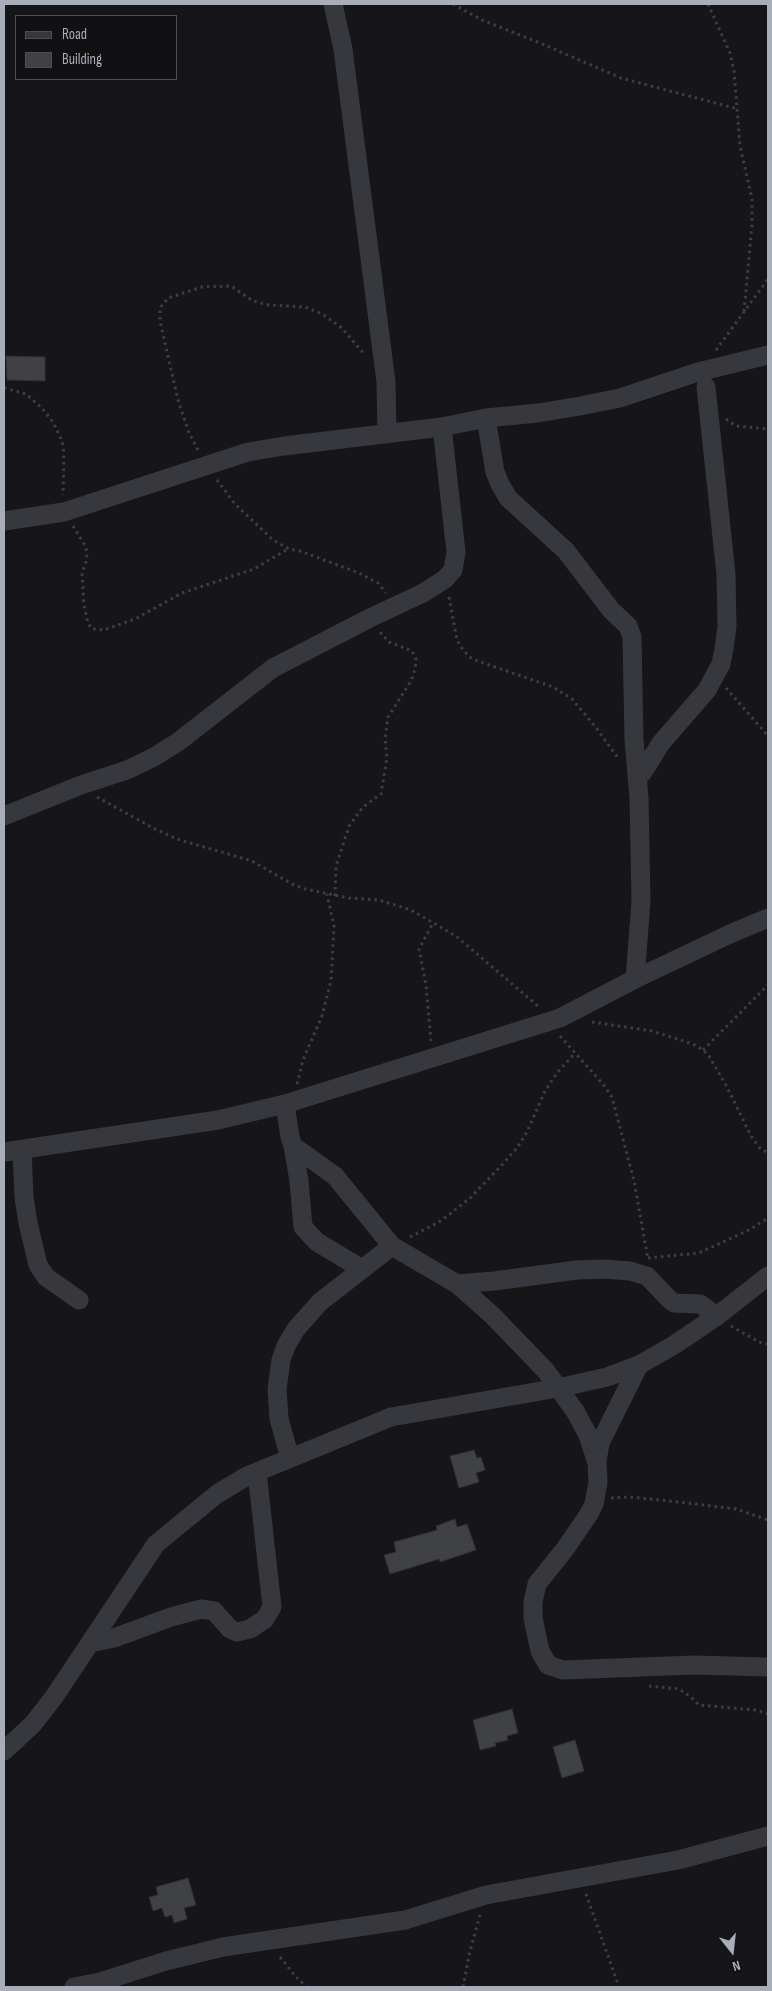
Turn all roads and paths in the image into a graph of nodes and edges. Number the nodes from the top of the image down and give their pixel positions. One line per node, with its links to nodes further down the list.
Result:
1 (333, 4): 13 (street)
2 (453, 4): 4 (path)
3 (708, 4): 4 (path)
4 (738, 109): 6 (path)
5 (768, 279): 6 (path)
6 (744, 312): 9 (path)
7 (768, 355): 9 (street)
8 (368, 359): 14 (path)
9 (702, 379): 11 (street); 21 (street)
10 (4, 388): 15 (path)
11 (486, 418): 12 (street); 23 (street)
12 (442, 427): 13 (street); 18 (street)
13 (387, 434): 14 (street)
14 (208, 467): 15 (street); 17 (path)
15 (64, 512): 16 (street); 17 (path)
16 (4, 521)
17 (289, 549): 19 (path)
18 (445, 579): 19 (street); 23 (path)
19 (396, 606): 20 (street)
20 (370, 618): 24 (street); 27 (path)
21 (715, 677): 22 (path); 23 (street)
22 (768, 736)
23 (637, 779): 30 (street)
24 (81, 786): 25 (street); 26 (path)
25 (4, 816)
26 (327, 894): 27 (path); 37 (path)
27 (335, 896): 29 (path)
28 (768, 918): 30 (street)
29 (433, 922): 32 (path); 36 (path)
30 (635, 979): 32 (street)
31 (768, 985): 34 (path)
32 (554, 1020): 35 (path); 36 (street)
33 (589, 1021): 34 (path)
34 (703, 1050): 40 (path)
35 (574, 1054): 42 (path); 43 (path)
36 (433, 1058): 37 (street)
37 (289, 1103): 38 (street); 39 (street)
38 (293, 1146): 42 (street); 44 (street)
39 (13, 1151): 47 (street)
40 (768, 1153)
41 (768, 1218): 43 (path)
42 (392, 1246): 44 (street); 46 (street)
43 (648, 1267): 46 (street); 48 (street)
44 (362, 1269): 52 (street)
45 (768, 1276): 48 (street)
46 (457, 1284): 51 (street)
47 (79, 1300)
48 (718, 1315): 49 (path); 50 (street)
49 (768, 1344)
50 (639, 1365): 51 (street); 53 (street)
51 (558, 1388): 52 (street); 53 (street)
52 (290, 1458): 54 (street)
53 (597, 1463): 55 (street)
54 (257, 1472): 57 (street); 57 (street)
55 (594, 1504): 56 (path); 58 (street)
56 (768, 1520)
57 (90, 1643): 61 (street)
58 (768, 1667)
59 (640, 1685): 60 (path)
60 (768, 1714)
61 (4, 1751)
62 (768, 1836): 63 (street)
63 (580, 1879): 64 (street); 69 (path)
64 (486, 1895): 65 (street); 68 (path)
65 (268, 1940): 66 (street); 67 (path)
66 (74, 1987)
67 (307, 1987)
68 (463, 1987)
69 (619, 1987)

